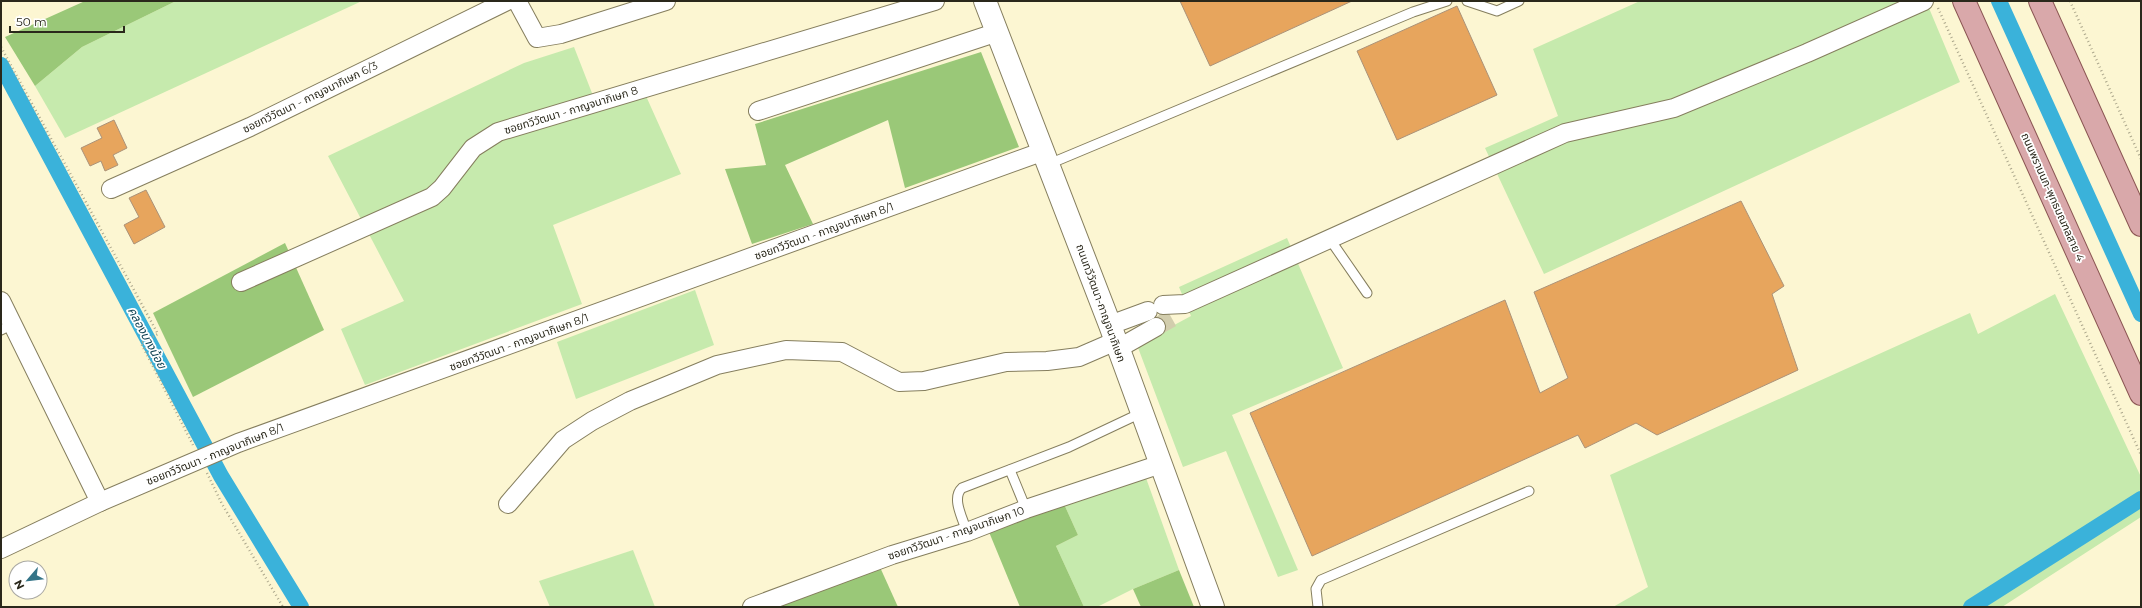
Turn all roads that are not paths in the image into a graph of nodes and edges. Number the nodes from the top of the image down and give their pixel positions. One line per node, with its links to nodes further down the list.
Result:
1 (507, 1): 15 (street, ซอยทวีวัฒนา - กาญจนาภิเษก 6/3)
2 (517, 1): 3 (street)
3 (666, 1)
4 (936, 1): 18 (street, ซอยทวีวัฒนา - กาญจนาภิเษก 8)
5 (985, 1): 12 (street, ถนนทวีวัฒนา-กาญจนาภิเษก)
6 (1447, 1): 14 (lane)
7 (1467, 1): 8 (lane)
8 (1520, 1)
9 (1924, 1): 17 (street)
10 (1964, 1): 24 (main road, ถนนพรานนก-พุทธมณฑลสาย 4)
11 (2040, 1): 16 (main road)
12 (998, 32): 13 (street); 14 (street, ถนนทวีวัฒนา-กาญจนาภิเษก)
13 (758, 111)
14 (1047, 158): 23 (street, ถนนทวีวัฒนา-กาญจนาภิเษก); 29 (street, ซอยทวีวัฒนา - กาญจนาภิเษก 8/1)
15 (111, 189)
16 (2141, 225)
17 (1329, 238): 19 (lane); 23 (street)
18 (241, 282)
19 (1367, 293)
20 (1, 301): 21 (street)
21 (7, 327): 29 (street)
22 (1156, 327): 23 (street)
23 (1115, 338): 25 (street, ถนนทวีวัฒนา-กาญจนาภิเษก); 30 (street)
24 (2141, 394)
25 (1141, 414): 26 (street, ถนนทวีวัฒนา-กาญจนาภิเษก); 27 (lane)
26 (1161, 464): 31 (street, ซอยทวีวัฒนา - กาญจนาภิเษก 10); 35 (street, ถนนทวีวัฒนา-กาญจนาภิเษก)
27 (1010, 470): 31 (lane); 32 (lane)
28 (1529, 491): 36 (lane)
29 (100, 502): 33 (street, ซอยทวีวัฒนา - กาญจนาภิเษก 8/1)
30 (508, 504)
31 (1026, 509): 32 (street, ซอยทวีวัฒนา - กาญจนาภิเษก 10)
32 (967, 532): 34 (street, ซอยทวีวัฒนา - กาญจนาภิเษก 10)
33 (1, 549)
34 (752, 607)
35 (1213, 607)
36 (1318, 607)

